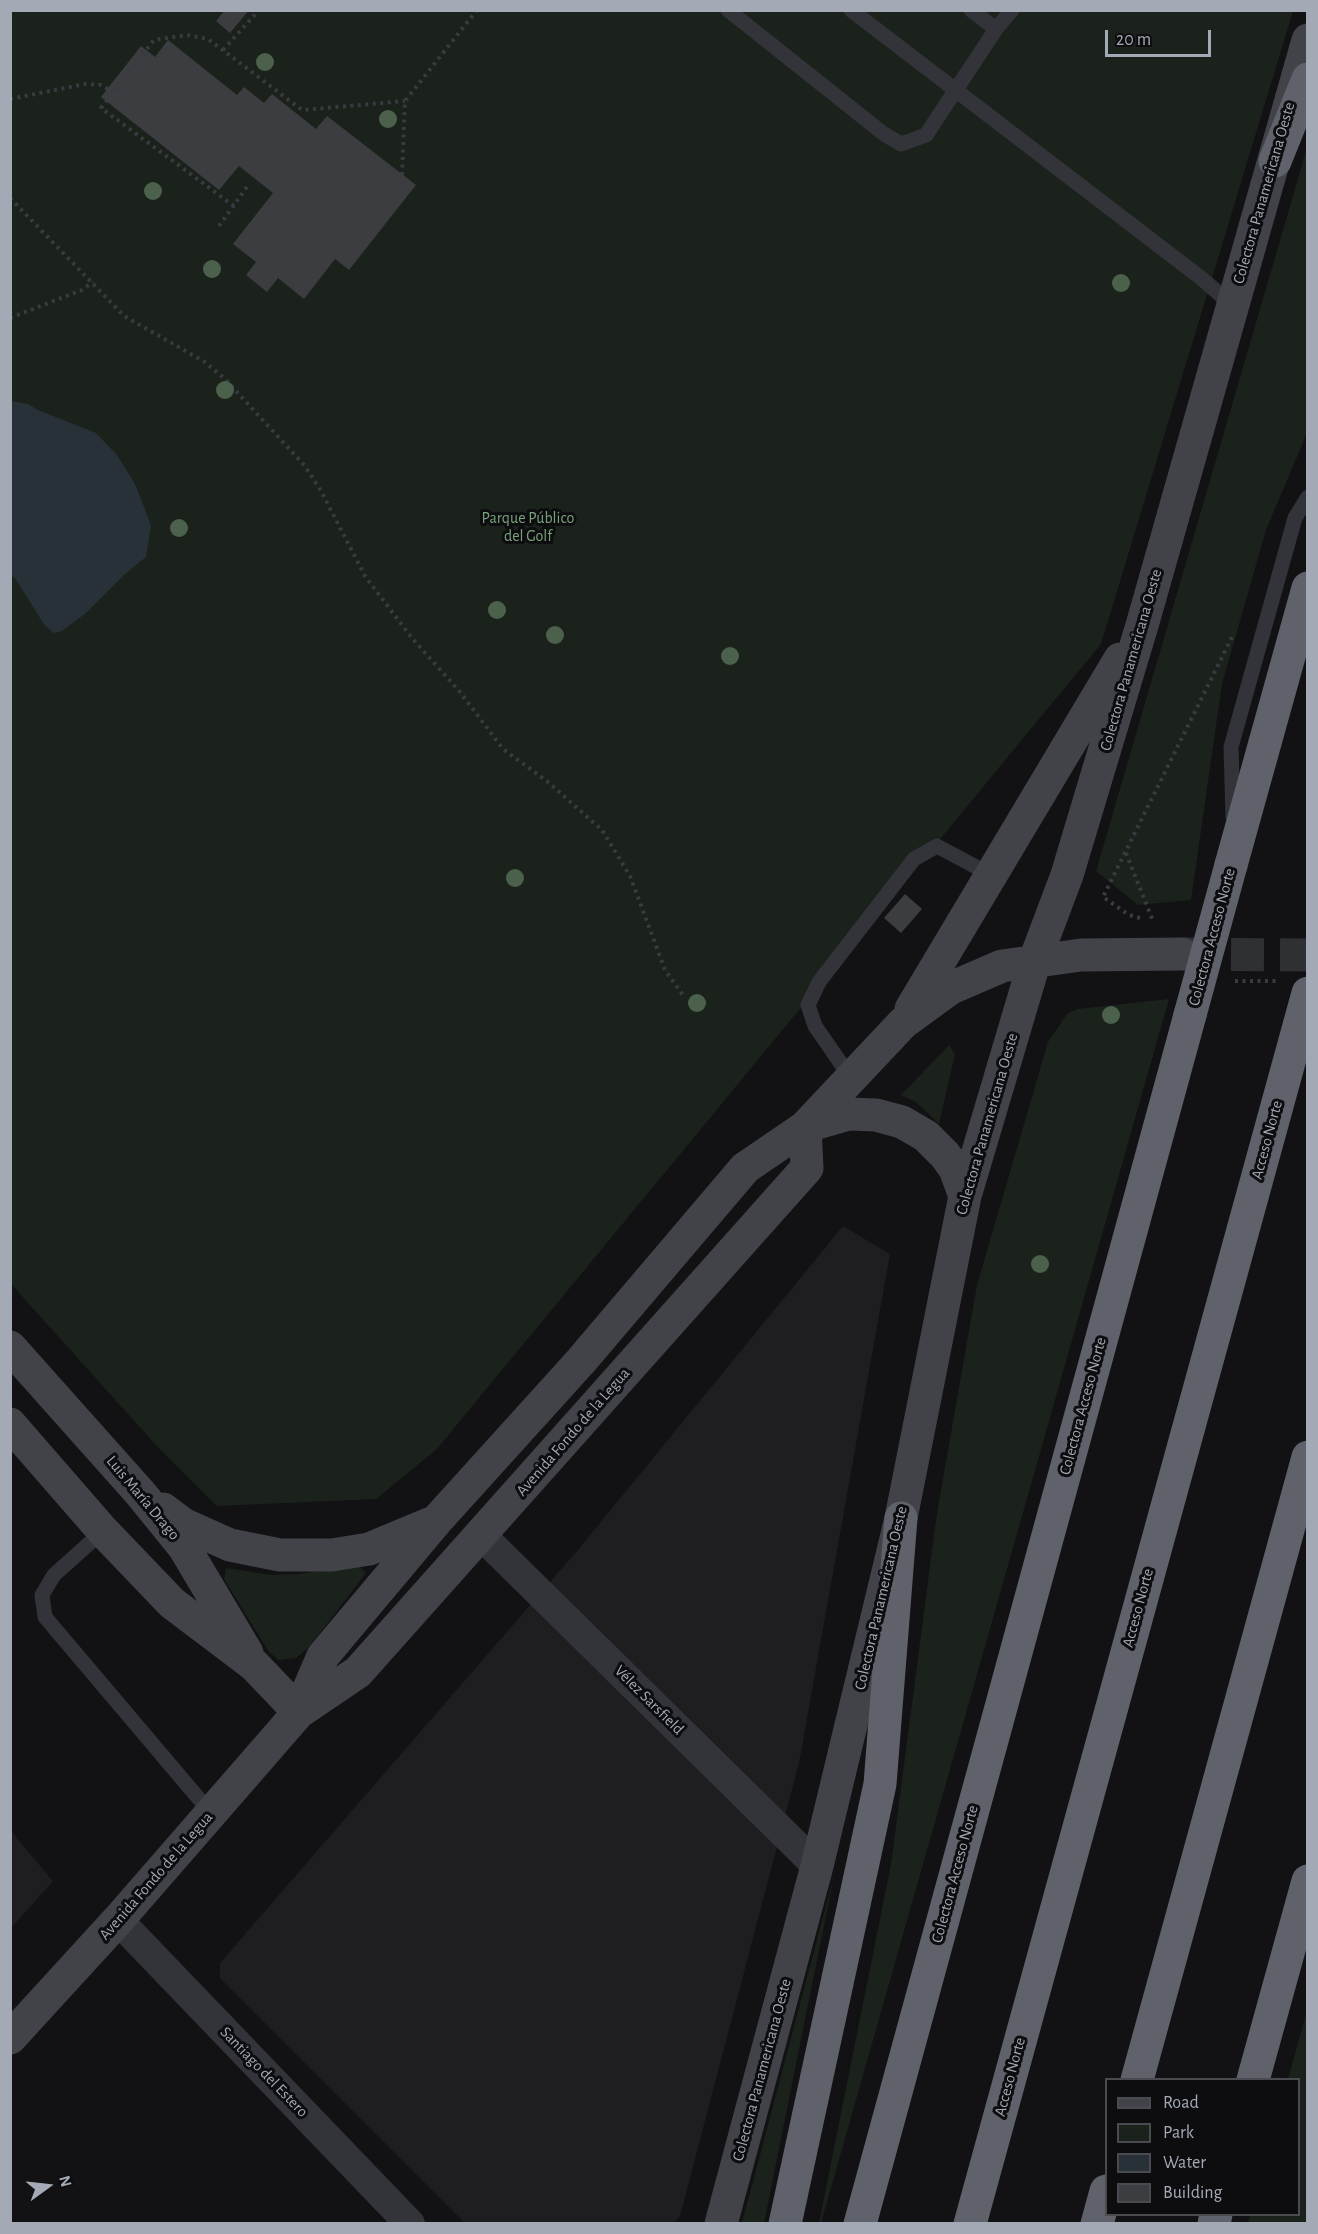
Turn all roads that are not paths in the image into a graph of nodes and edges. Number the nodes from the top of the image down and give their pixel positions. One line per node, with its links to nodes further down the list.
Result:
1 (728, 10): 8 (lane)
2 (850, 10): 8 (lane)
3 (971, 10): 5 (lane)
4 (1012, 10): 5 (lane)
5 (996, 29): 8 (lane)
6 (1308, 40): 9 (main road, Colectora Panamericana Oeste)
7 (1308, 80): 9 (highway)
8 (957, 91): 10 (lane)
9 (1275, 161): 10 (main road, Colectora Panamericana Oeste)
10 (1232, 304): 13 (main road, Colectora Panamericana Oeste)
11 (1308, 496): 14 (lane)
12 (1308, 588): 14 (highway, Colectora Acceso Norte)
13 (1143, 622): 15 (main road); 17 (main road, Colectora Panamericana Oeste)
14 (1232, 861): 44 (highway, Colectora Acceso Norte, bridge)
15 (993, 876): 19 (main road); 20 (lane)
16 (1182, 954): 17 (main road, Avenida Fondo de la Legua)
17 (1035, 960): 19 (main road, Avenida Fondo de la Legua); 22 (main road, Colectora Panamericana Oeste)
18 (1297, 999): 45 (highway, Acceso Norte)
19 (903, 1023): 20 (main road, Avenida Fondo de la Legua)
20 (851, 1078): 21 (main road, Avenida Fondo de la Legua)
21 (805, 1126): 22 (main road); 28 (main road, Avenida Fondo de la Legua); 30 (main road, Avenida Fondo de la Legua)
22 (965, 1196): 27 (main road, Colectora Panamericana Oeste)
23 (10, 1347): 26 (main road, Luis María Drago)
24 (10, 1424): 29 (main road, Luis María Drago)
25 (1308, 1457): 38 (highway)
26 (141, 1494): 28 (main road); 31 (main road, Luis María Drago)
27 (901, 1518): 34 (main road, Colectora Panamericana Oeste); 43 (highway)
28 (438, 1519): 32 (main road, Avenida Fondo de la Legua)
29 (103, 1531): 31 (main road, Luis María Drago); 33 (lane)
30 (481, 1535): 32 (main road, Avenida Fondo de la Legua); 34 (street, Vélez Sarsfield)
31 (254, 1665): 32 (main road, Luis María Drago)
32 (299, 1712): 33 (main road, Avenida Fondo de la Legua)
33 (211, 1814): 36 (main road, Avenida Fondo de la Legua)
34 (817, 1866): 42 (main road, Colectora Panamericana Oeste)
35 (1308, 1881): 39 (highway)
36 (118, 1920): 37 (main road, Avenida Fondo de la Legua); 41 (street, Santiago del Estero)
37 (10, 2038)
38 (1137, 2078)
39 (1253, 2078)
40 (1105, 2198): 46 (highway)
41 (410, 2223)
42 (721, 2223)
43 (784, 2223)
44 (860, 2223)
45 (970, 2223)
46 (1098, 2223)

